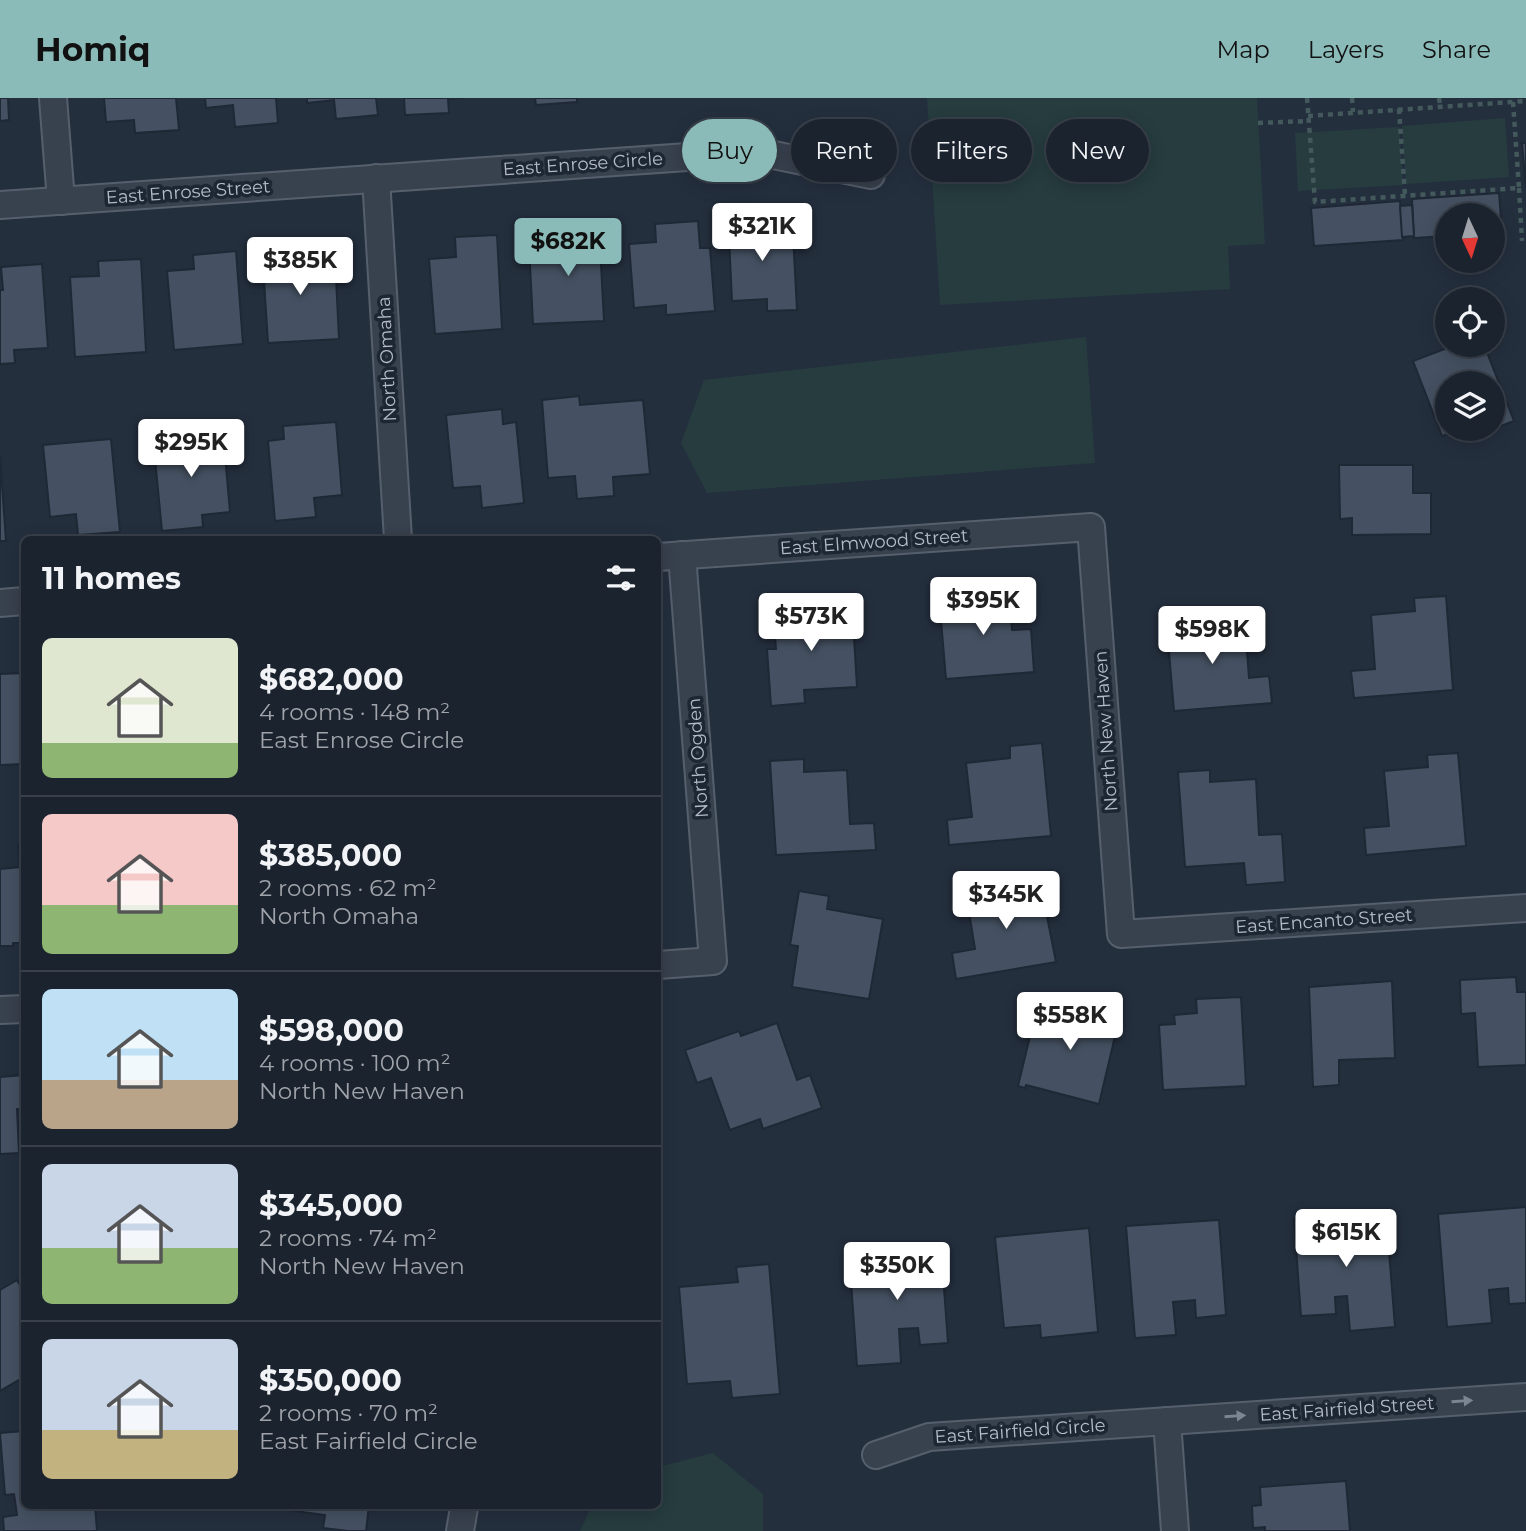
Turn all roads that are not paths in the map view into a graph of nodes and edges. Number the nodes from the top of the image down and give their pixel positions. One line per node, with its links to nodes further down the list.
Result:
1 (53, 98): 4 (street)
2 (791, 159): 3 (street, East Enrose Circle)
3 (376, 178): 4 (street, East Enrose Street); 7 (street, North Omaha)
4 (61, 201): 5 (street, East Enrose Street)
5 (0, 205)
6 (1091, 527): 8 (street, East Elmwood Street); 12 (street, North New Haven)
7 (398, 536)
8 (670, 556): 13 (street, North Ogden)
9 (21, 601): 10 (street)
10 (0, 603)
11 (1526, 908): 12 (street, East Encanto Street)
12 (1121, 934)
13 (661, 965)
14 (21, 1009): 15 (street)
15 (0, 1010)
16 (1526, 1397): 17 (street, East Fairfield Street, one-way to 16)
17 (1167, 1421): 18 (street, East Fairfield Circle); 19 (street)
18 (876, 1455)
19 (1175, 1531)

